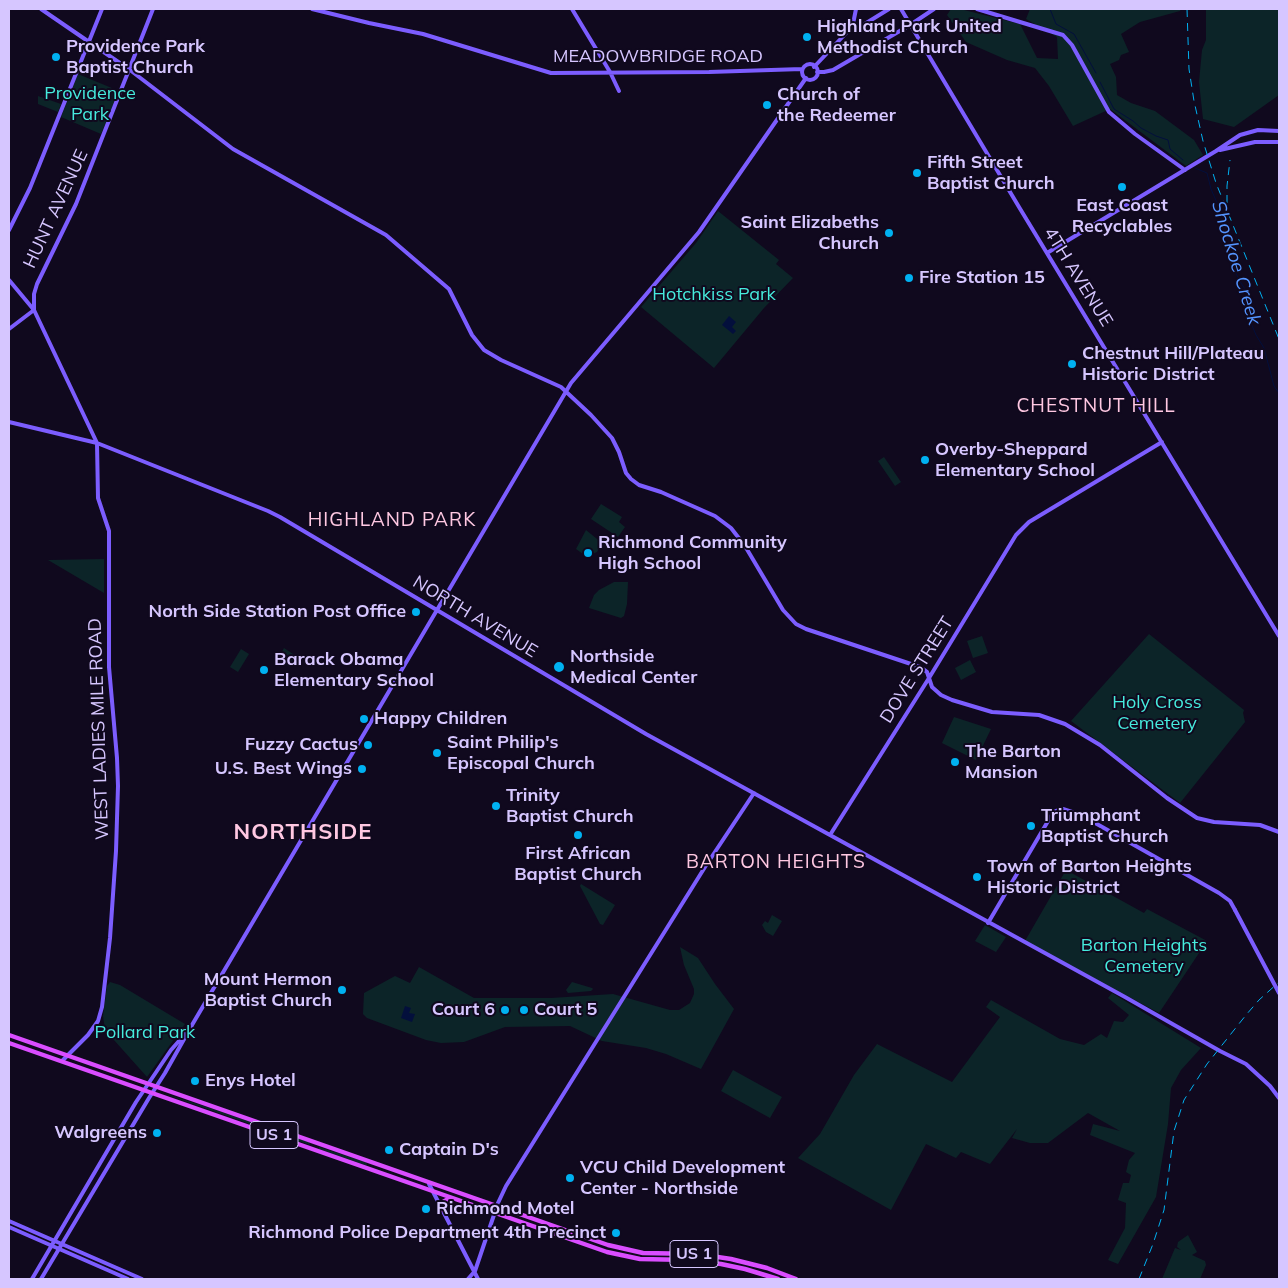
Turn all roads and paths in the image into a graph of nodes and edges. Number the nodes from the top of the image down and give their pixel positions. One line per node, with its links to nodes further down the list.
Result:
1 (41, 9): 13 (street)
2 (102, 9): 13 (street)
3 (153, 9): 16 (street, HUNT AVENUE)
4 (312, 9): 17 (street, MEADOWBRIDGE ROAD)
5 (572, 9): 17 (street)
6 (856, 9): 11 (street)
7 (889, 9): 11 (street)
8 (901, 9): 12 (street, 4TH AVENUE)
9 (934, 9): 12 (street)
10 (978, 9): 24 (street)
11 (854, 25): 14 (street)
12 (910, 25): 18 (street); 26 (street, 4TH AVENUE)
13 (89, 42): 16 (street); 25 (street)
14 (814, 67): 15 (street); 18 (street)
15 (802, 69): 17 (street, MEADOWBRIDGE ROAD); 19 (street)
16 (130, 70): 28 (street, HUNT AVENUE); 30 (street)
17 (610, 72): 20 (street)
18 (817, 72): 19 (street)
19 (806, 78): 30 (street)
20 (619, 91)
21 (1279, 131): 23 (street)
22 (1279, 142): 23 (street)
23 (1216, 152): 24 (street)
24 (1185, 170): 26 (street)
25 (9, 230)
26 (1047, 253): 32 (street, 4TH AVENUE)
27 (9, 280): 28 (street)
28 (34, 310): 29 (street); 33 (street)
29 (9, 329)
30 (566, 392): 34 (street); 36 (street)
31 (9, 422): 33 (street, NORTH AVENUE)
32 (1162, 442): 35 (street, 4TH AVENUE); 36 (street, DOVE STREET)
33 (96, 443): 34 (street, NORTH AVENUE); 45 (street, WEST LADIES MILE ROAD)
34 (436, 610): 37 (street, NORTH AVENUE); 42 (street)
35 (1279, 636)
36 (929, 678): 38 (street); 39 (street, DOVE STREET)
37 (754, 793): 39 (street, NORTH AVENUE); 55 (street)
38 (1279, 832)
39 (830, 835): 40 (street, NORTH AVENUE)
40 (988, 922): 41 (street, bridge); 51 (street, NORTH AVENUE)
41 (1279, 993)
42 (192, 1025): 47 (street); 48 (street)
43 (9, 1035): 45 (main road, US 1)
44 (9, 1043): 46 (main road, US 1)
45 (68, 1056): 46 (street, WEST LADIES MILE ROAD); 47 (main road, US 1)
46 (62, 1061): 49 (main road, US 1)
47 (148, 1084): 48 (main road, US 1); 49 (street)
48 (156, 1087): 50 (street); 52 (main road, US 1)
49 (144, 1090): 50 (main road, US 1); 60 (street)
50 (152, 1093): 53 (main road, US 1); 61 (street)
51 (1279, 1098)
52 (429, 1184): 53 (street); 55 (main road, US 1)
53 (432, 1191): 54 (main road, US 1); 56 (street)
54 (451, 1198): 56 (main road); 57 (main road, US 1)
55 (497, 1207): 57 (street); 72 (main road, US 1)
56 (442, 1210): 64 (street)
57 (495, 1213): 64 (street); 71 (main road, US 1)
58 (9, 1221): 60 (street)
59 (9, 1227): 62 (street)
60 (55, 1241): 61 (street); 62 (street)
61 (62, 1244): 63 (street); 68 (street)
62 (52, 1246): 63 (street); 65 (street)
63 (59, 1249): 66 (street); 67 (street)
64 (475, 1271): 69 (street); 70 (street)
65 (32, 1279)
66 (41, 1279)
67 (128, 1279)
68 (142, 1279)
69 (468, 1279)
70 (478, 1279)
71 (778, 1279)
72 (796, 1279)

